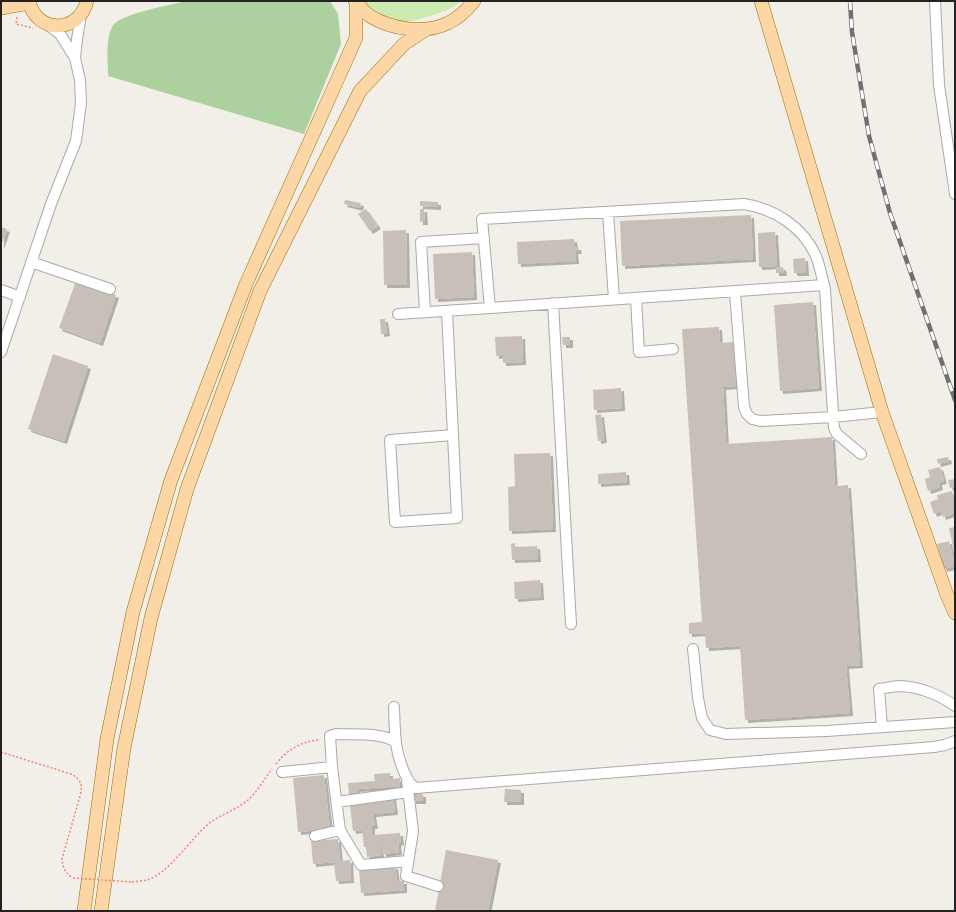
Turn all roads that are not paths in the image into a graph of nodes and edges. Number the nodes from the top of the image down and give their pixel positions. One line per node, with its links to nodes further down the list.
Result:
1 (761, 1): 29 (main road)
2 (935, 1): 11 (street)
3 (29, 2): 7 (main road); 8 (main road)
4 (356, 2): 9 (main road); 51 (main road)
5 (474, 3): 9 (main road)
6 (86, 6): 8 (main road); 10 (street)
7 (1, 8)
8 (48, 25): 10 (street)
9 (427, 29): 52 (main road)
10 (75, 58): 14 (street)
11 (955, 194)
12 (608, 212): 13 (street); 15 (street); 21 (street)
13 (484, 238): 23 (street); 25 (street)
14 (32, 262): 16 (street); 19 (street)
15 (824, 285): 18 (street); 30 (street)
16 (110, 289)
17 (1, 290): 19 (street)
18 (735, 292): 20 (street); 30 (street)
19 (20, 297): 28 (street)
20 (636, 298): 21 (street); 27 (street)
21 (614, 299): 22 (street)
22 (553, 303): 23 (street); 34 (street)
23 (490, 308): 24 (street)
24 (447, 310): 25 (street); 31 (street)
25 (425, 312): 26 (street)
26 (398, 314)
27 (673, 349)
28 (1, 352)
29 (882, 412): 30 (street); 33 (main road)
30 (833, 416): 32 (street)
31 (453, 435): 31 (street)
32 (861, 454)
33 (955, 613)
34 (571, 624)
35 (693, 649): 39 (street)
36 (955, 706): 39 (street)
37 (394, 707): 41 (street)
38 (955, 722): 39 (street)
39 (882, 727)
40 (955, 741): 44 (street)
41 (396, 742): 42 (street); 44 (street)
42 (332, 767): 43 (street); 46 (street)
43 (282, 772)
44 (407, 779): 45 (street)
45 (409, 792): 46 (street); 49 (street)
46 (337, 802): 47 (street)
47 (340, 830): 48 (street); 49 (street)
48 (315, 836)
49 (408, 861): 50 (street)
50 (438, 886)
51 (84, 911)
52 (101, 911)

